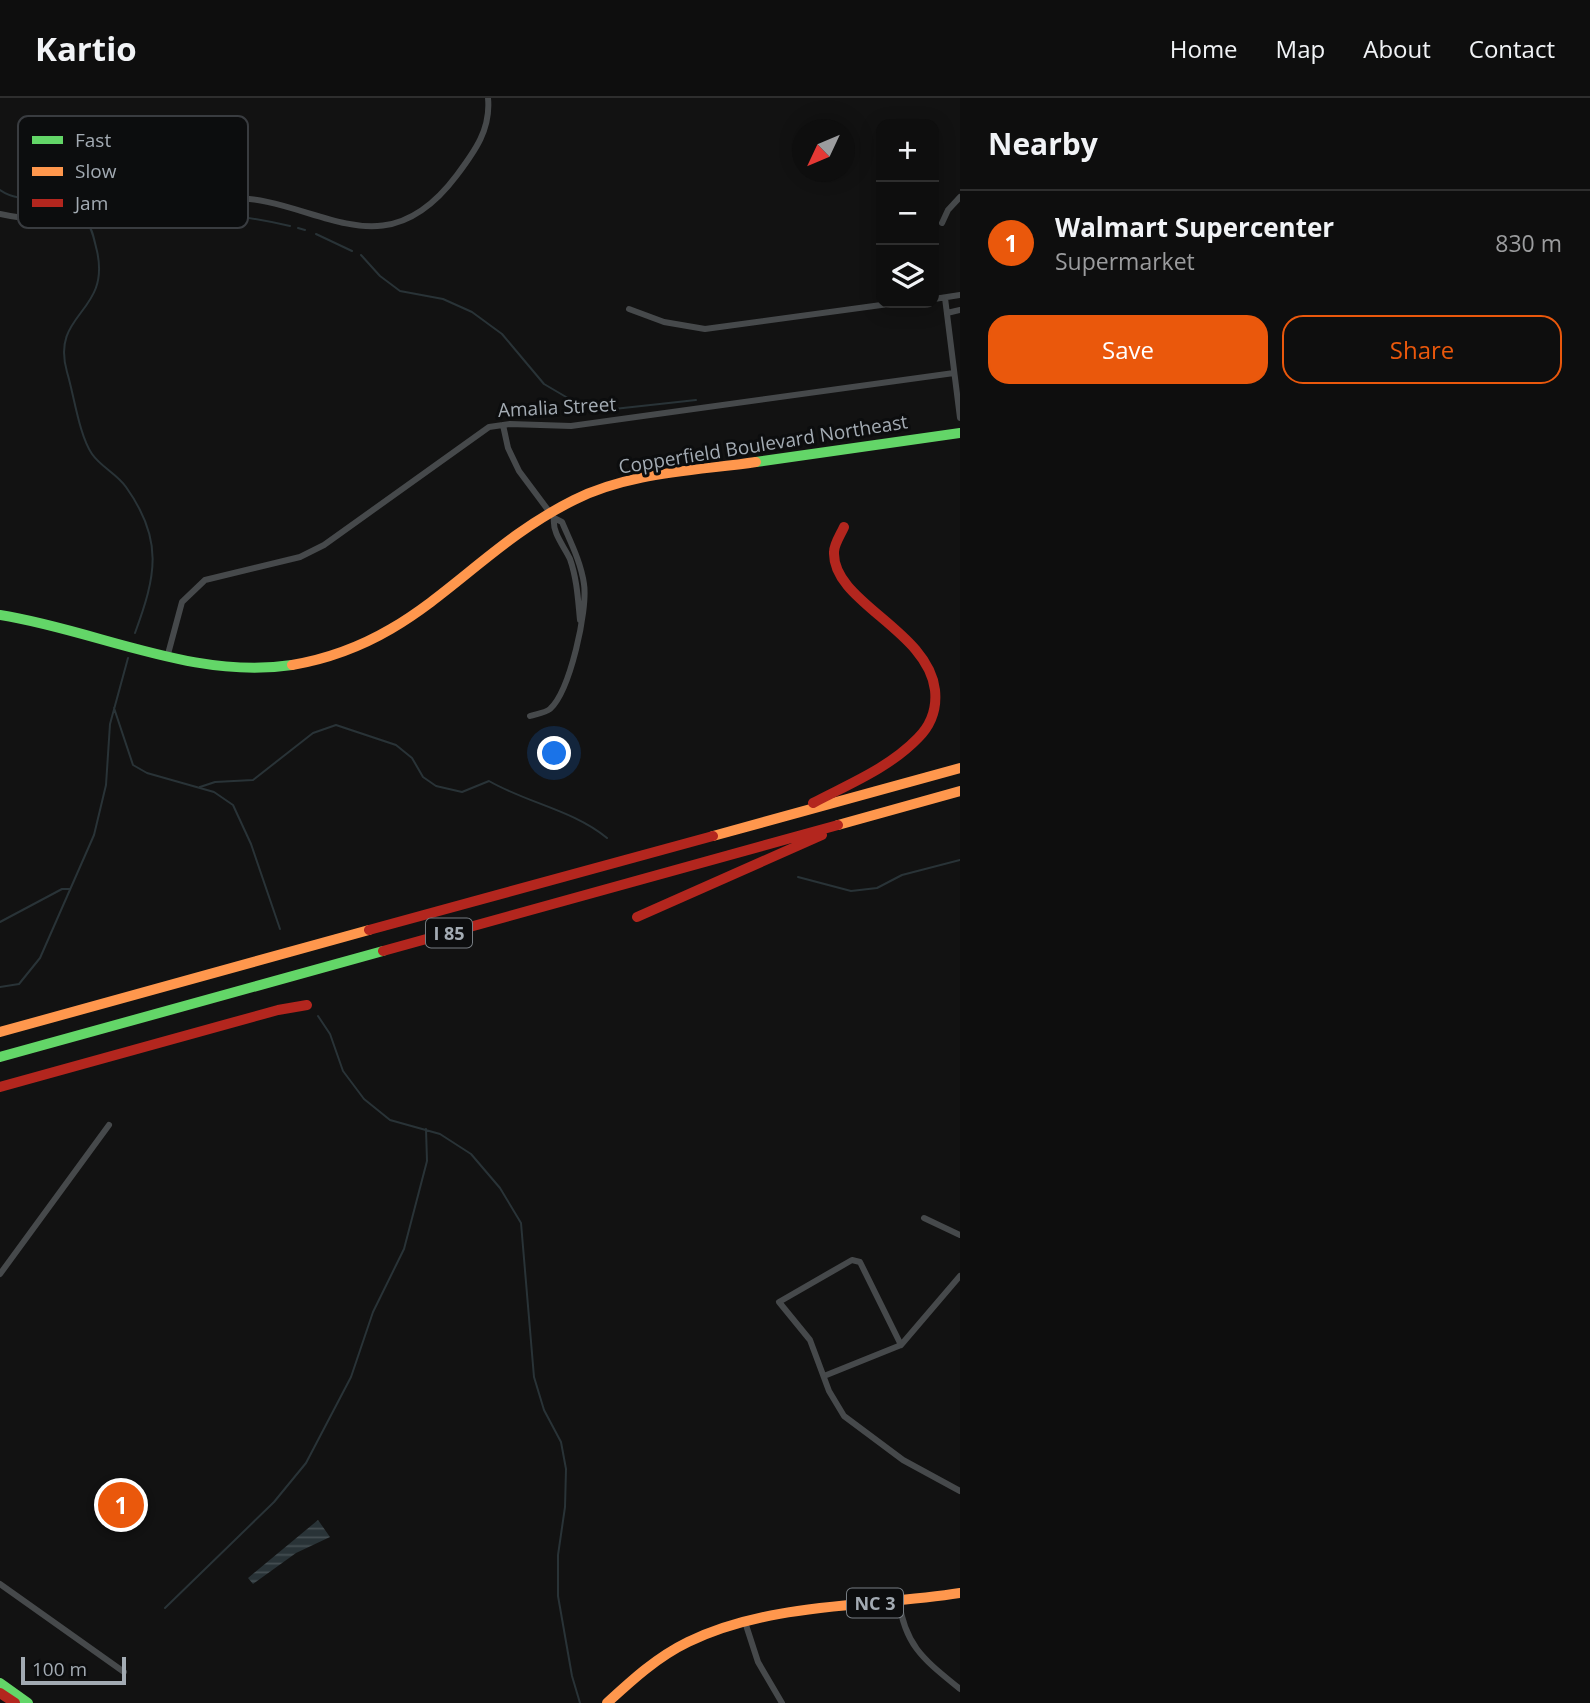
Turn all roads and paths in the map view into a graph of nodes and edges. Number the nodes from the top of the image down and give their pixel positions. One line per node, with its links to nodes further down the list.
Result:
1 (488, 98): 3 (street)
2 (960, 197): 6 (street)
3 (248, 200)
4 (0, 214): 5 (street)
5 (18, 217)
6 (942, 223)
7 (960, 295): 8 (street)
8 (945, 298): 9 (street); 13 (street)
9 (939, 299)
10 (876, 306): 11 (street)
11 (629, 309)
12 (960, 310): 13 (street)
13 (947, 313): 14 (street)
14 (954, 373): 15 (street); 16 (street, Amalia Street)
15 (960, 418)
16 (503, 425): 18 (street); 21 (street, Amalia Street)
17 (960, 433): 18 (main road, Copperfield Boulevard Northeast)
18 (552, 514): 21 (main road, Copperfield Boulevard Northeast); 22 (street)
19 (844, 527): 25 (main road)
20 (0, 615): 21 (main road, Copperfield Boulevard Northeast)
21 (168, 654)
22 (530, 716)
23 (960, 768): 25 (main road, I 85)
24 (960, 791): 26 (main road, I 85)
25 (795, 813): 29 (main road, I 85)
26 (856, 820): 27 (main road); 30 (main road, I 85)
27 (637, 917)
28 (307, 1005): 33 (main road)
29 (0, 1032)
30 (41, 1046): 31 (main road, I 85); 32 (main road)
31 (0, 1057)
32 (0, 1063)
33 (0, 1087)
34 (108, 1125): 37 (street)
35 (924, 1217): 36 (street)
36 (960, 1235)
37 (0, 1274)
38 (960, 1276): 39 (street)
39 (901, 1345): 40 (street); 40 (street)
40 (824, 1376): 41 (street)
41 (960, 1491)
42 (0, 1584): 46 (street)
43 (960, 1593): 44 (main road, NC 3)
44 (899, 1601): 45 (main road, NC 3); 48 (street)
45 (745, 1620): 52 (main road, NC 3); 53 (street)
46 (124, 1672)
47 (0, 1683): 51 (main road)
48 (960, 1689)
49 (0, 1693): 50 (main road)
50 (15, 1703)
51 (28, 1703)
52 (607, 1703)
53 (782, 1703)

